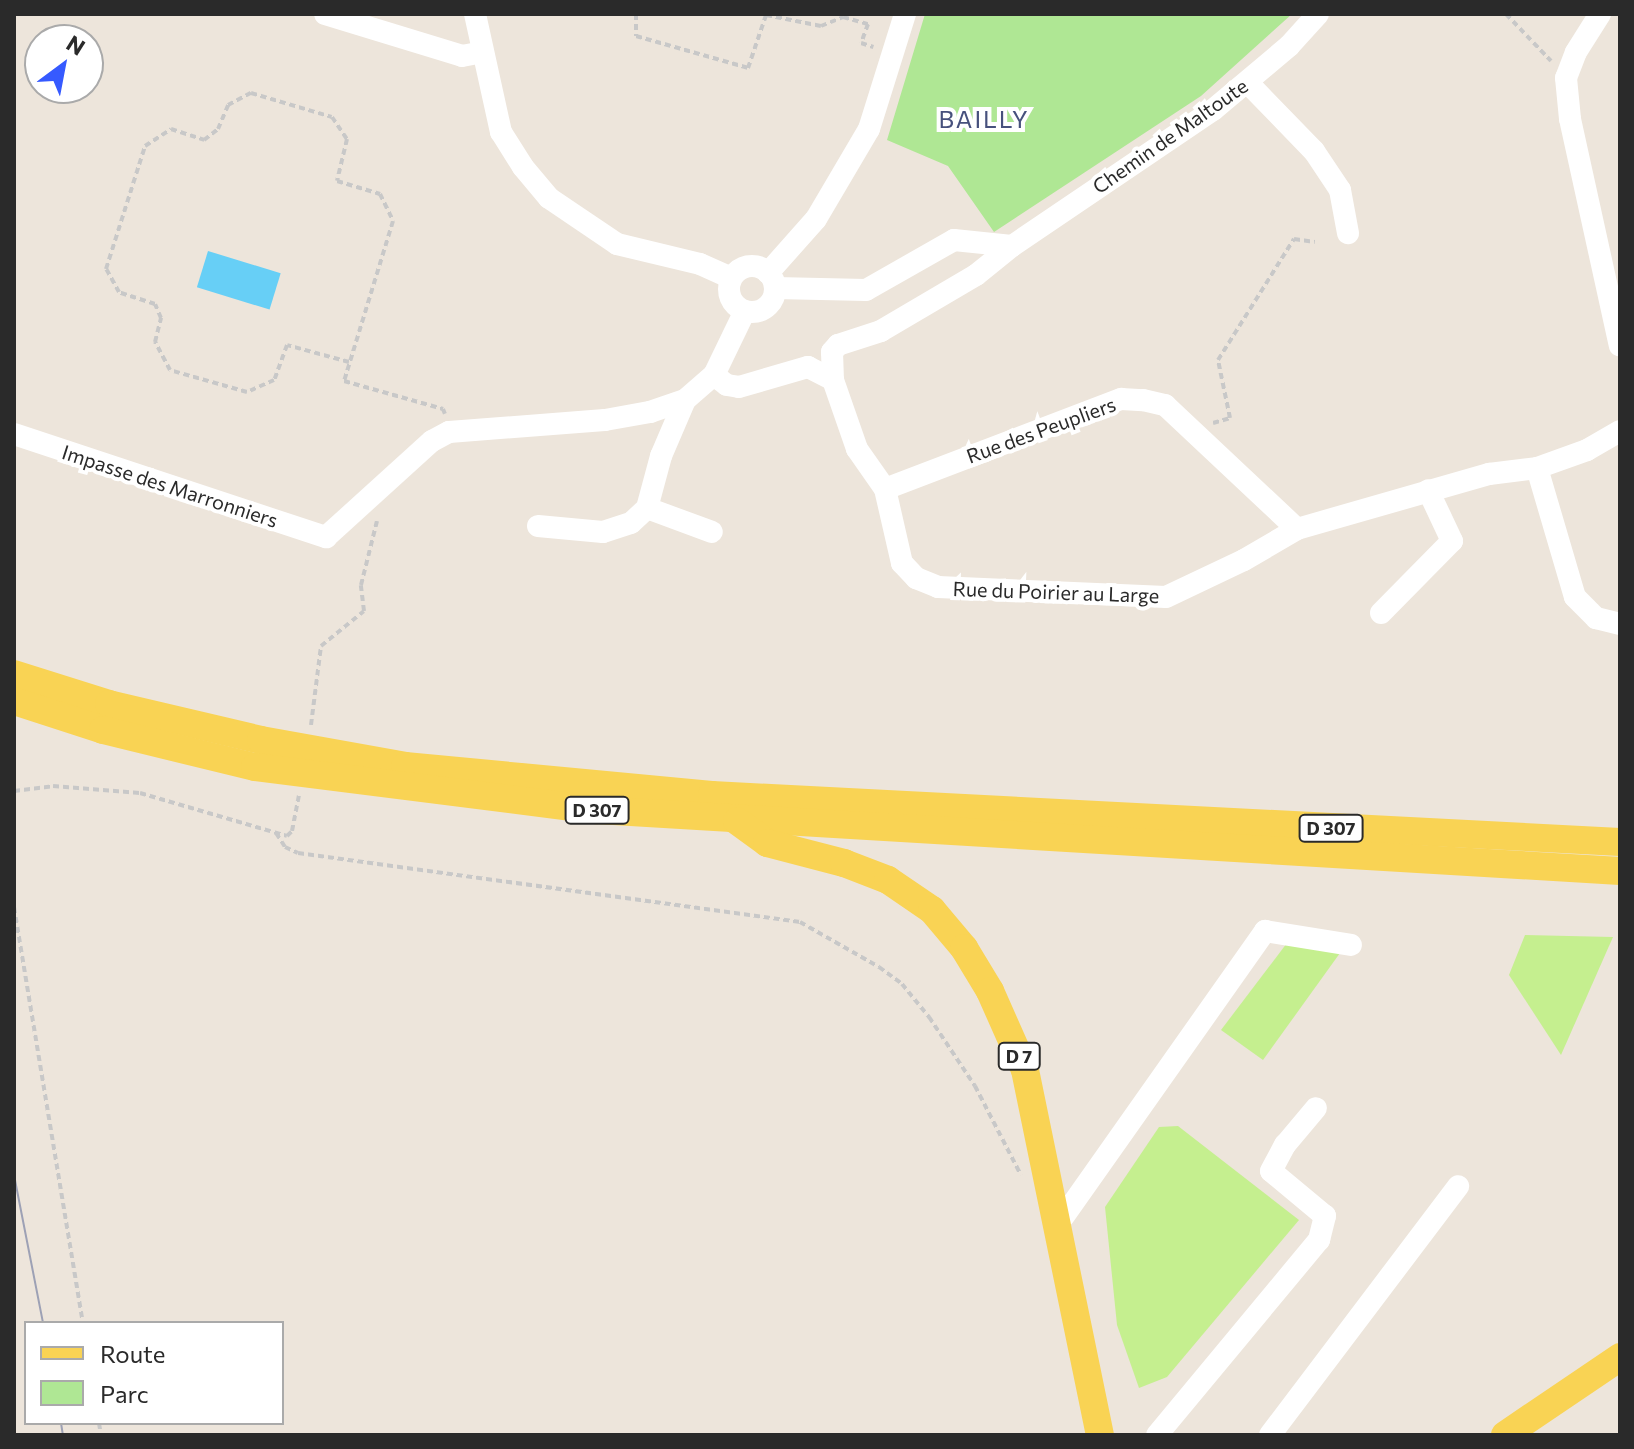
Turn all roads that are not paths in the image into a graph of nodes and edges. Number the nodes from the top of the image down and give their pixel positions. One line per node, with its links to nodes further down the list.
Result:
1 (325, 14): 6 (street)
2 (475, 14): 6 (street)
3 (905, 14): 11 (street)
4 (1318, 14): 7 (street, Chemin de Maltoute)
5 (1600, 14): 13 (street)
6 (482, 52): 10 (street)
7 (1248, 83): 8 (street); 9 (street, Chemin de Maltoute)
8 (1348, 233)
9 (1012, 246): 11 (street); 15 (street, Chemin de Maltoute)
10 (731, 278): 11 (street); 12 (street)
11 (771, 280): 12 (street)
12 (745, 311): 14 (street)
13 (1620, 346)
14 (714, 375): 15 (street); 16 (street)
15 (833, 380): 20 (street, Rue du Poirier au Large)
16 (685, 400): 18 (street, Impasse des Marronniers); 22 (street)
17 (1620, 431): 19 (street, Rue du Poirier au Large)
18 (14, 434)
19 (1537, 468): 21 (street, Rue du Poirier au Large); 27 (street)
20 (885, 489): 24 (street, Rue des Peupliers); 24 (street, Rue du Poirier au Large)
21 (1428, 490): 24 (street, Rue du Poirier au Large); 26 (street)
22 (647, 508): 23 (street); 25 (street)
23 (538, 526)
24 (1297, 529)
25 (712, 532)
26 (1381, 613)
27 (1620, 624)
28 (14, 674): 31 (main road, D 307)
29 (14, 701): 30 (main road, D 307)
30 (737, 821): 32 (main road, D 307); 36 (main road, D 7)
31 (1620, 842)
32 (1620, 871)
33 (1351, 945): 36 (street)
34 (1316, 1108): 40 (street)
35 (1458, 1186): 41 (street)
36 (1060, 1216): 38 (main road, D 7); 39 (main road)
37 (1620, 1357): 42 (main road)
38 (1100, 1435)
39 (1113, 1435)
40 (1157, 1435)
41 (1270, 1435)
42 (1505, 1435)

